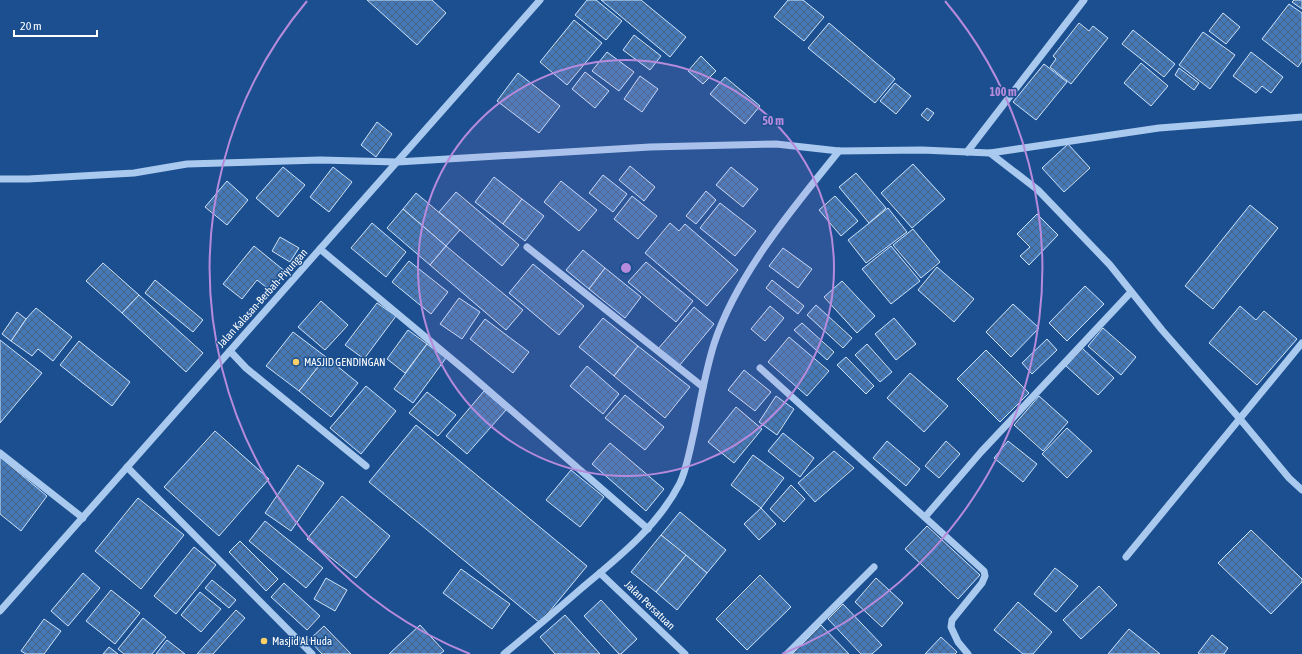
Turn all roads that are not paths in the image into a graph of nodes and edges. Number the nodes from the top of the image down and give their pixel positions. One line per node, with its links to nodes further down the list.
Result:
1 (540, 0): 7 (street, Jalan Kalasan-Berbah-Piyungan)
2 (1084, 0): 5 (street)
3 (1302, 117): 6 (street)
4 (839, 151): 5 (street); 7 (street); 15 (street)
5 (967, 152): 6 (street)
6 (990, 153): 11 (street)
7 (397, 162): 8 (street); 10 (street, Jalan Kalasan-Berbah-Piyungan)
8 (0, 179)
9 (527, 248): 15 (street)
10 (320, 249): 13 (street, Jalan Kalasan-Berbah-Piyungan); 23 (street)
11 (1131, 292): 16 (street); 21 (street)
12 (1302, 343): 16 (street)
13 (230, 351): 18 (street); 19 (street, Jalan Kalasan-Berbah-Piyungan)
14 (760, 368): 21 (street)
15 (703, 387): 23 (street)
16 (1240, 419): 20 (street); 24 (street)
17 (0, 453): 22 (street)
18 (366, 466)
19 (127, 467): 22 (street, Jalan Kalasan-Berbah-Piyungan); 28 (street)
20 (1302, 490)
21 (925, 517): 32 (street)
22 (83, 518): 27 (street, Jalan Kalasan-Berbah-Piyungan)
23 (648, 529): 26 (street)
24 (1126, 557)
25 (874, 567): 31 (street)
26 (600, 573): 29 (street); 30 (street, Jalan Persatuan)
27 (0, 611)
28 (312, 654)
29 (504, 654)
30 (685, 654)
31 (787, 654)
32 (968, 654)

